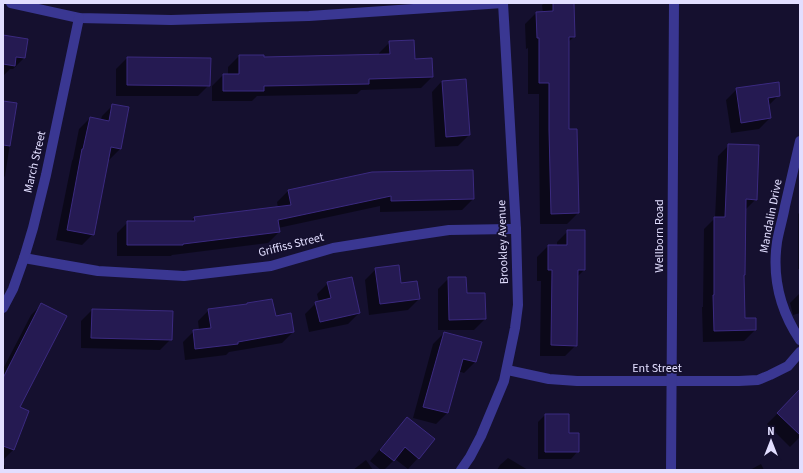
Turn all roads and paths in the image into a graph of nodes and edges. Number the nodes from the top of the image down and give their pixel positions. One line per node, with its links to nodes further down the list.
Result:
1 (11, 3): 4 (street)
2 (503, 3): 4 (street); 6 (street, Brookley Avenue)
3 (674, 3): 12 (street, Wellborn Road)
4 (79, 18): 7 (street, March Street)
5 (800, 141): 9 (street, Mandalin Drive)
6 (516, 229): 7 (street, Griffiss Street); 11 (street, Brookley Avenue)
7 (24, 258): 8 (street, March Street)
8 (3, 308)
9 (800, 340)
10 (800, 352): 12 (street, Ent Street)
11 (506, 370): 12 (street, Ent Street); 13 (street, Brookley Avenue)
12 (670, 381): 14 (street, Wellborn Road)
13 (461, 470)
14 (670, 470)

